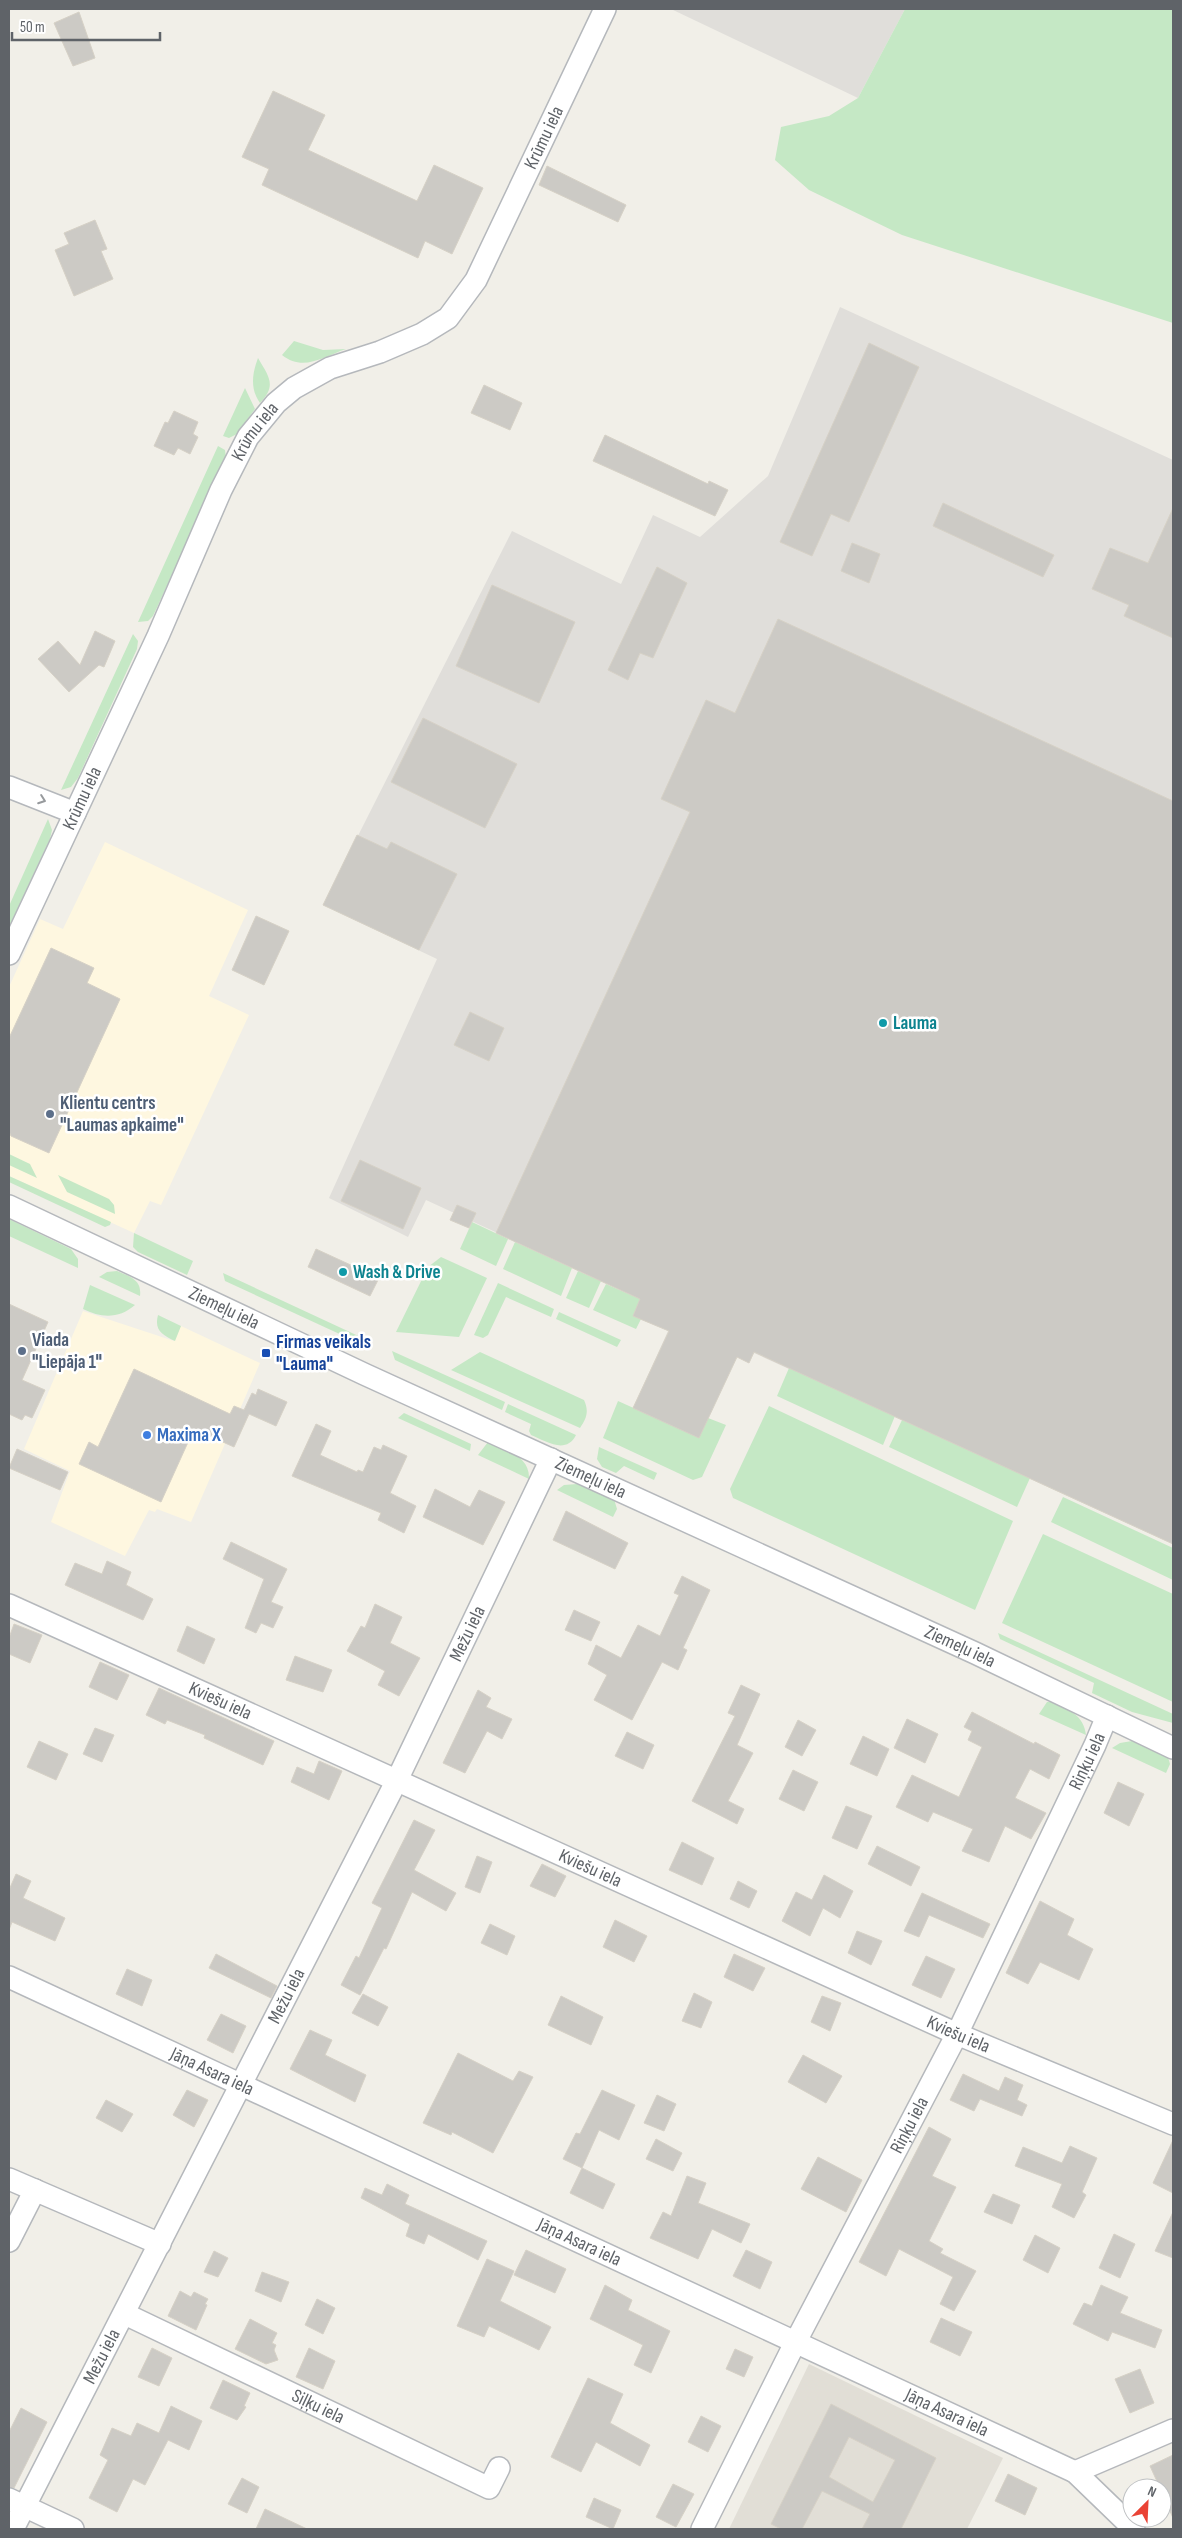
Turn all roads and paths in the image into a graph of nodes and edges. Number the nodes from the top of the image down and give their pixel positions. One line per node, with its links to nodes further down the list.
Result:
1 (605, 9): 3 (street, Krūmu iela)
2 (9, 787): 3 (street, one-way to 3)
3 (76, 813): 4 (street, Krūmu iela)
4 (9, 954)
5 (9, 1206): 6 (street, Ziemeļu iela)
6 (551, 1459): 8 (street, Ziemeļu iela); 10 (street, Mežu iela)
7 (9, 1605): 10 (street, Kviešu iela)
8 (1107, 1716): 9 (street, Ziemeļu iela); 12 (street, Riņķu iela)
9 (1173, 1748)
10 (396, 1780): 12 (street, Kviešu iela); 13 (street, Mežu iela)
11 (9, 1977): 13 (street, Jāņa Asara iela)
12 (957, 2034): 14 (street, Kviešu iela); 20 (street, Riņķu iela)
13 (241, 2083): 18 (street, Mežu iela); 20 (street, Jāņa Asara iela)
14 (1173, 2124)
15 (9, 2179): 16 (street)
16 (35, 2190): 17 (street); 18 (street)
17 (9, 2241)
18 (160, 2244): 19 (street, Mežu iela)
19 (125, 2314): 22 (street, Siļķu iela); 24 (street, Mežu iela)
20 (795, 2343): 23 (street, Jāņa Asara iela); 27 (street, Riņķu iela)
21 (1173, 2430): 23 (street)
22 (499, 2468)
23 (1076, 2472): 28 (street, Jāņa Asara iela)
24 (17, 2503): 25 (street, Mežu iela); 26 (street)
25 (13, 2529)
26 (73, 2529)
27 (702, 2529)
28 (1134, 2529)

